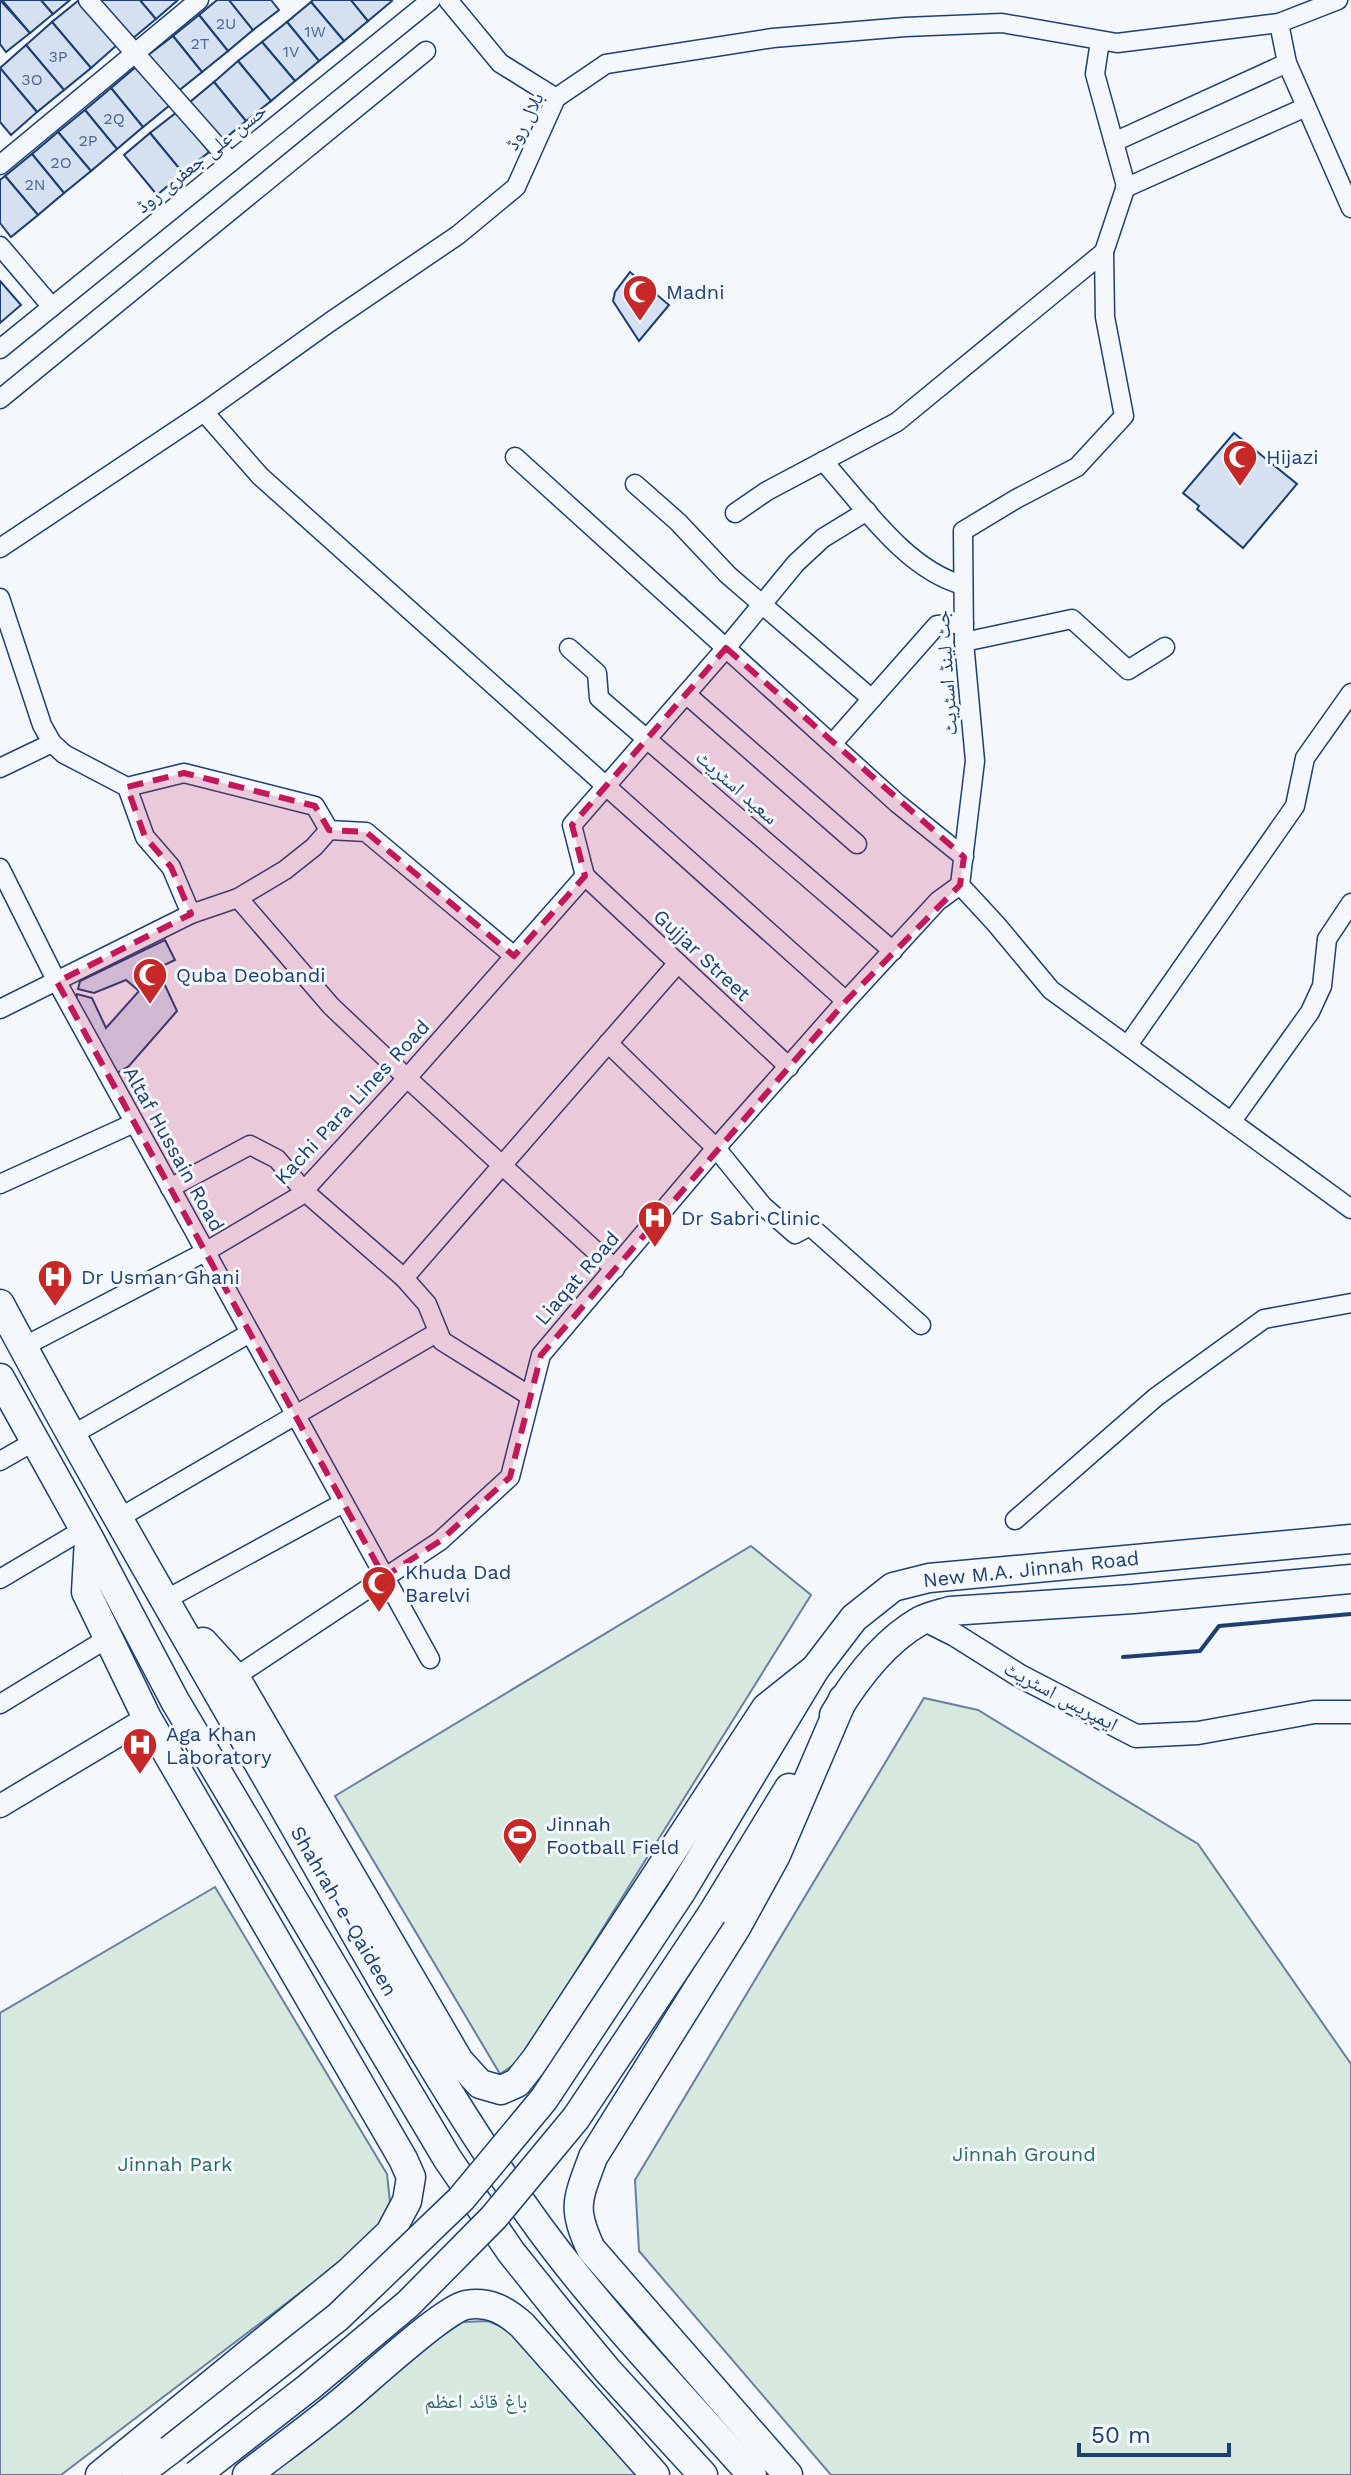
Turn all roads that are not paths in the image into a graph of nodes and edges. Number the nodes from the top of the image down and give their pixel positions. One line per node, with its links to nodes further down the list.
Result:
1 (88, 0): 9 (street)
2 (199, 0): 9 (street)
3 (431, 0): 14 (street, حسن علی جعفری روڈ)
4 (448, 0): 11 (street)
5 (1338, 0): 6 (street, بلال روڈ)
6 (1279, 23): 7 (street, بلال روڈ); 10 (street)
7 (1100, 41): 11 (street, بلال روڈ); 13 (street)
8 (426, 51): 22 (street)
9 (135, 52): 14 (street); 15 (street)
10 (1287, 63): 12 (street); 13 (street)
11 (556, 98): 23 (street, بلال روڈ)
12 (1306, 107): 16 (street); 17 (street)
13 (1114, 142): 16 (street)
14 (231, 162): 20 (street, حسن علی جعفری روڈ)
15 (0, 165)
16 (1125, 188): 19 (street, جٹ لینڈ اسٹریٹ)
17 (1351, 208)
18 (0, 246): 20 (street)
19 (1104, 252): 25 (street); 30 (street, جٹ لینڈ اسٹریٹ)
20 (52, 307): 21 (street, حسن علی جعفری روڈ)
21 (0, 349)
22 (0, 399)
23 (204, 412): 29 (street, بلال روڈ); 45 (street)
24 (515, 457): 37 (street)
25 (823, 461): 27 (street); 28 (street)
26 (635, 484): 32 (street)
27 (867, 511): 30 (street); 32 (street)
28 (735, 513)
29 (0, 548)
30 (963, 585): 33 (street, جٹ لینڈ اسٹریٹ)
31 (0, 598): 42 (street)
32 (763, 604): 37 (street); 40 (street)
33 (964, 623): 34 (street, جٹ لینڈ اسٹریٹ); 40 (street)
34 (964, 642): 35 (street); 49 (street, جٹ لینڈ اسٹریٹ)
35 (1165, 647)
36 (569, 648): 41 (street, سعید اسٹریٹ)
37 (726, 648): 39 (street); 43 (street)
38 (1351, 693): 63 (street)
39 (686, 694): 41 (street); 48 (street)
40 (872, 699): 43 (street)
41 (648, 738): 45 (street); 56 (street, سعید اسٹریٹ)
42 (52, 743): 44 (street); 46 (street)
43 (832, 744): 49 (street)
44 (0, 768)
45 (606, 786): 51 (street); 60 (street)
46 (127, 787): 47 (street); 55 (street)
47 (329, 830): 53 (street); 57 (street)
48 (857, 844)
49 (964, 857): 52 (street, جٹ لینڈ اسٹریٹ)
50 (0, 868): 59 (street, Altaf Hussain Road)
51 (585, 876): 57 (street, Kachi Para Lines Road); 58 (street, Gujjar Street)
52 (960, 885): 56 (street, Liaqat Road); 63 (street)
53 (238, 898): 55 (street); 65 (street)
54 (1351, 903): 66 (street)
55 (191, 914): 59 (street)
56 (893, 951): 60 (street, Liaqat Road)
57 (514, 956): 65 (street, Kachi Para Lines Road)
58 (678, 963): 62 (street); 64 (street, Gujjar Street)
59 (57, 982): 61 (street); 67 (street, Altaf Hussain Road)
60 (846, 1001): 64 (street, Liaqat Road)
61 (0, 1009)
62 (608, 1043): 68 (street); 69 (street)
63 (1128, 1045): 66 (street)
64 (789, 1067): 68 (street, Liaqat Road)
65 (407, 1078): 69 (street); 72 (street, Kachi Para Lines Road)
66 (1232, 1121): 73 (street)
67 (134, 1123): 70 (street); 71 (street, Altaf Hussain Road)
68 (716, 1148): 75 (street, Liaqat Road); 79 (street)
69 (503, 1165): 75 (street); 76 (street)
70 (0, 1184)
71 (170, 1188): 72 (street); 74 (street, Altaf Hussain Road)
72 (304, 1191): 74 (street, Kachi Para Lines Road); 76 (street)
73 (1351, 1209)
74 (205, 1252): 81 (street, Altaf Hussain Road); 82 (street, Kachi Para Lines Road)
75 (615, 1269): 84 (street, Liaqat Road)
76 (404, 1278): 80 (street)
77 (1351, 1303): 91 (street)
78 (0, 1304): 82 (main road, Shahrah-e-Qaideen)
79 (921, 1325)
80 (438, 1332): 84 (street); 85 (street)
81 (250, 1333): 85 (street, Altaf Hussain Road); 86 (street)
82 (23, 1347): 86 (main road, Shahrah-e-Qaideen)
83 (0, 1378): 87 (main road, Shahrah-e-Qaideen)
84 (530, 1396): 94 (street, Liaqat Road)
85 (295, 1416): 89 (street, Altaf Hussain Road); 90 (street)
86 (72, 1435): 90 (main road, Shahrah-e-Qaideen)
87 (35, 1441): 88 (street); 92 (main road, Shahrah-e-Qaideen)
88 (0, 1461)
89 (343, 1503): 94 (street, Altaf Hussain Road); 97 (street)
90 (119, 1518): 97 (main road, Shahrah-e-Qaideen)
91 (1015, 1520)
92 (87, 1533): 95 (street); 99 (main road); 113 (main road, Shahrah-e-Qaideen)
93 (1351, 1539): 101 (main road, New M.A. Jinnah Road)
94 (384, 1577): 100 (street, Altaf Hussain Road); 102 (street, Liaqat Road)
95 (0, 1579)
96 (1351, 1579): 98 (main road, New M.A. Jinnah Road)
97 (165, 1600): 102 (main road); 114 (main road, Shahrah-e-Qaideen)
98 (923, 1619): 103 (main road, New M.A. Jinnah Road); 105 (street, ایمپریس اسٹریٹ)
99 (108, 1638): 104 (street); 106 (main road)
100 (430, 1659)
101 (815, 1669): 102 (main road); 109 (main road, New M.A. Jinnah Road, bridge)
102 (235, 1677)
103 (843, 1699): 110 (main road, New M.A. Jinnah Road, bridge); 115 (main road)
104 (0, 1704)
105 (1351, 1712)
106 (147, 1718): 107 (street); 108 (main road)
107 (0, 1806)
108 (100, 2475)
109 (137, 2475)
110 (196, 2475)
111 (247, 2475): 112 (main road)
112 (655, 2475)
113 (703, 2475)
114 (752, 2475)
115 (788, 2475)

